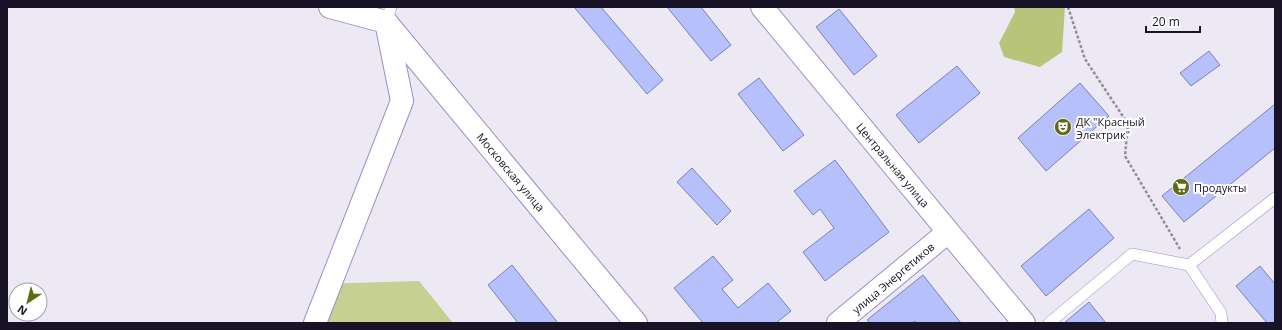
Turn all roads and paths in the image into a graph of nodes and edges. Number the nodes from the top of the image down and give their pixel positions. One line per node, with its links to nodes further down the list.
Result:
1 (330, 7): 5 (street)
2 (370, 7): 5 (lane)
3 (762, 7): 7 (street, Центральная улица)
4 (1068, 7): 8 (path)
5 (389, 14): 9 (street); 10 (street, Московская улица)
6 (1275, 198): 8 (lane)
7 (948, 232): 11 (street, улица Энергетиков); 12 (street, Центральная улица)
8 (1189, 265): 13 (lane); 14 (lane)
9 (315, 323)
10 (636, 323)
11 (838, 323)
12 (1024, 323)
13 (1049, 323)
14 (1222, 323)

